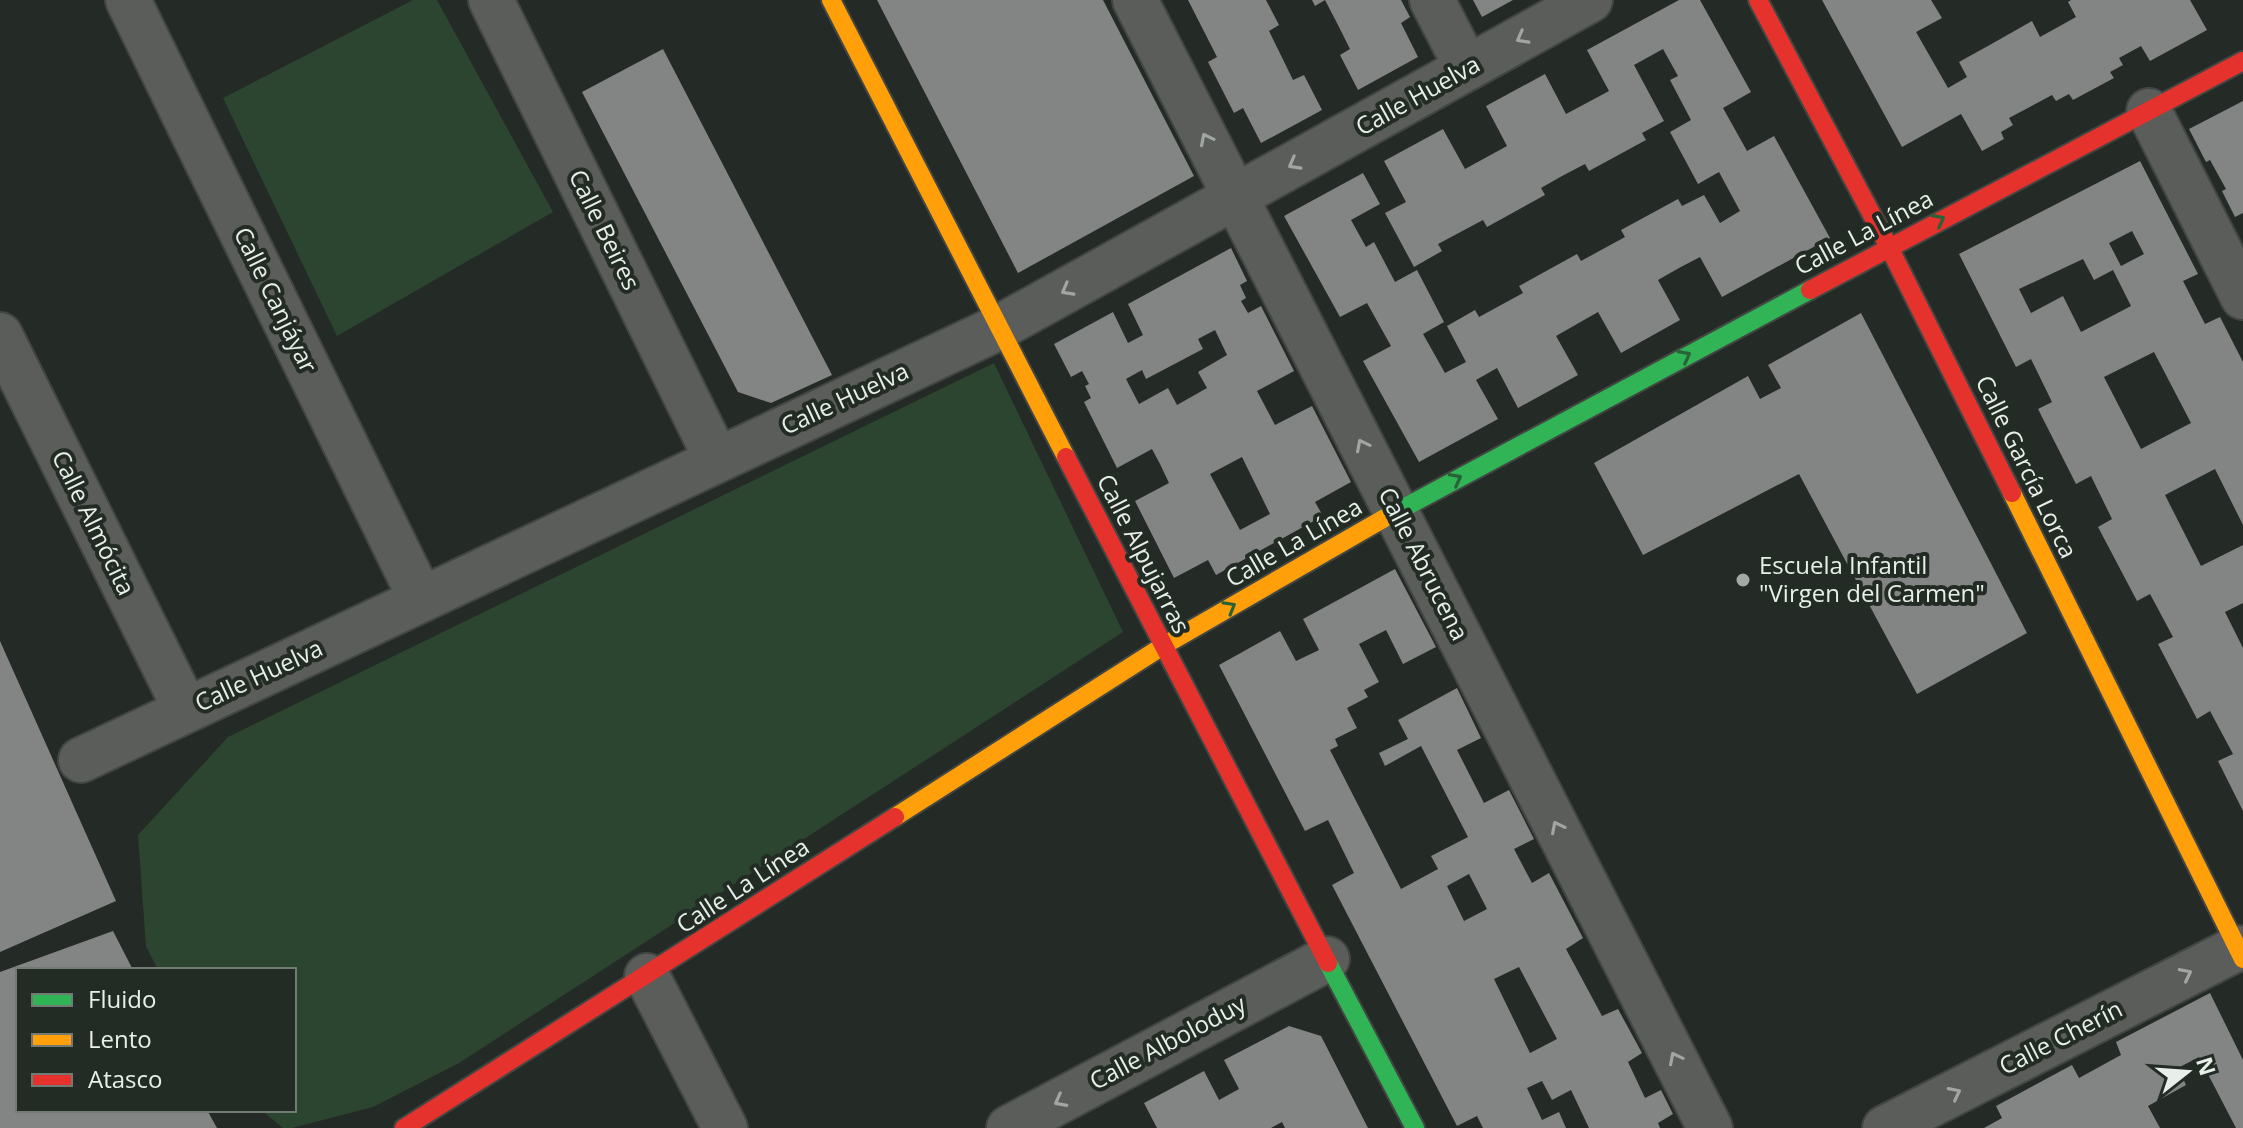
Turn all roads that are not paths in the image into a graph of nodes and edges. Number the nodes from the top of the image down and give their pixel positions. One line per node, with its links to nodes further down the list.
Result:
1 (128, 0): 18 (street, Calle Canjáyar)
2 (491, 0): 16 (street, Calle Beires)
3 (831, 0): 14 (street, Calle Alpujarras)
4 (1135, 0): 11 (street, Calle Abrucena, one-way to 4)
5 (1432, 0): 9 (street)
6 (1590, 0): 9 (street, Calle Huelva, one-way to 9)
7 (1758, 0): 12 (street, Calle García Lorca)
8 (2243, 61): 10 (street, Calle La Línea)
9 (1467, 68): 11 (street, Calle Huelva, one-way to 11)
10 (2149, 111): 12 (street, Calle La Línea, one-way to 10); 13 (street)
11 (1235, 197): 14 (street, Calle Huelva, one-way to 14); 17 (street, Calle Abrucena, one-way to 11)
12 (1889, 247): 17 (street, Calle La Línea, one-way to 12); 22 (street, Calle García Lorca)
13 (2243, 297)
14 (1000, 327): 16 (street, Calle Huelva); 19 (street, Calle Alpujarras)
15 (0, 335): 20 (street, Calle Almócita)
16 (717, 460): 18 (street, Calle Huelva)
17 (1396, 511): 19 (street, Calle La Línea, one-way to 17); 29 (street, Calle Abrucena, one-way to 17)
18 (421, 599): 20 (street, Calle Huelva)
19 (1163, 646): 23 (street, Calle Alpujarras); 24 (street, Calle La Línea)
20 (186, 710): 21 (street, Calle Huelva)
21 (81, 760)
22 (2240, 953): 30 (street, Calle Cherín, one-way to 22)
23 (1327, 959): 27 (street, Calle Alboloduy, one-way to 27); 28 (street, Calle Alpujarras)
24 (647, 976): 25 (street, Calle La Línea); 26 (street)
25 (404, 1128)
26 (725, 1128)
27 (1009, 1128)
28 (1415, 1128)
29 (1710, 1128)
30 (1885, 1128)

